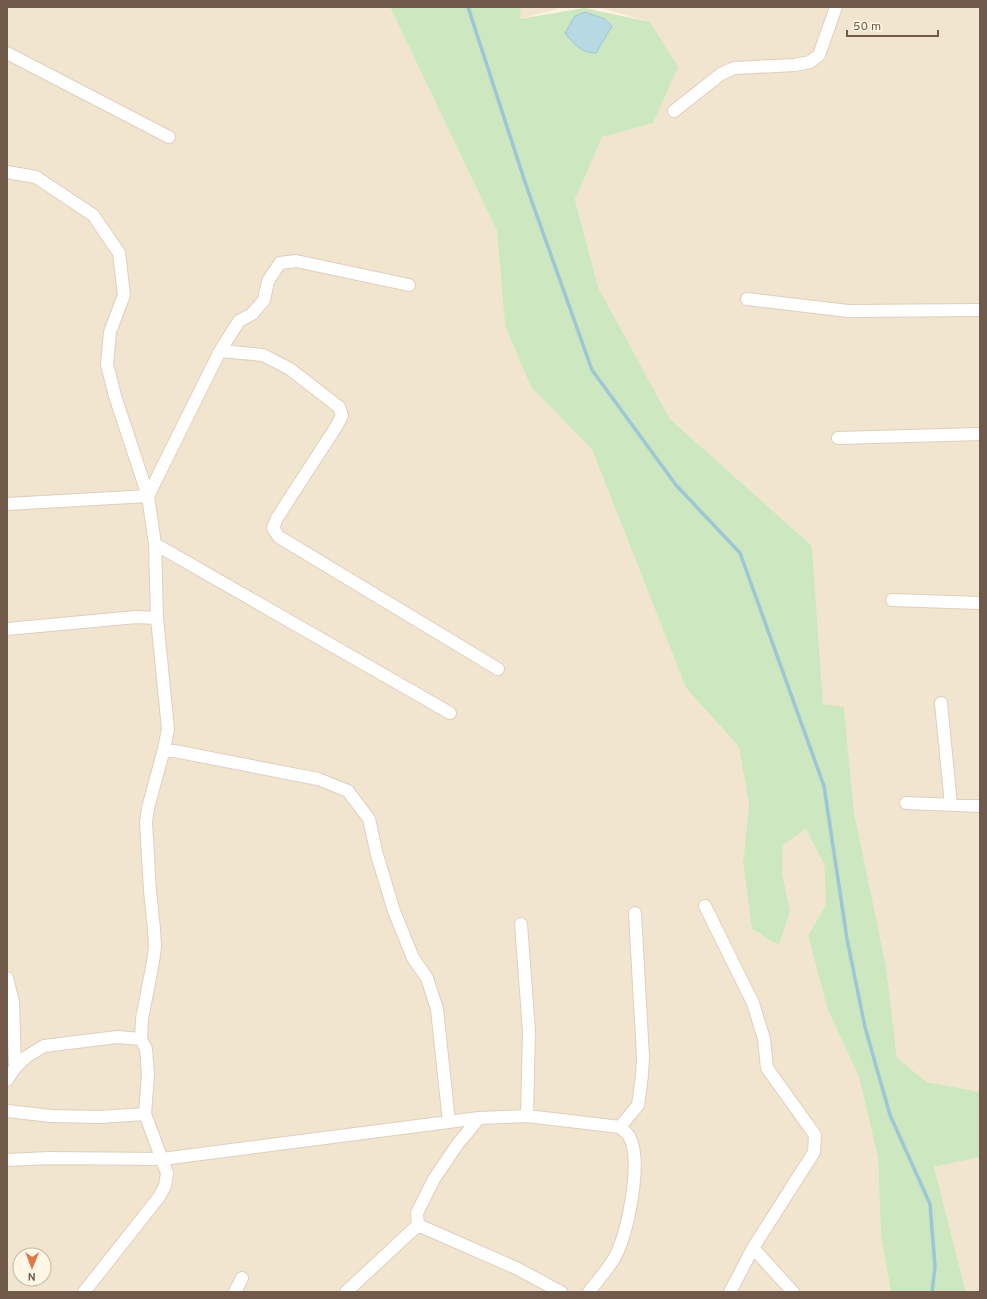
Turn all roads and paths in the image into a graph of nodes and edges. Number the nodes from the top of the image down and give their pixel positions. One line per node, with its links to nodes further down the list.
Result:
1 (836, 7): 3 (street)
2 (7, 53): 4 (street)
3 (674, 112)
4 (169, 137)
5 (7, 172): 12 (street)
6 (410, 285): 9 (street)
7 (747, 299): 8 (street)
8 (980, 310)
9 (220, 351): 12 (street); 19 (street)
10 (980, 434): 11 (street)
11 (838, 438)
12 (148, 496): 13 (street); 14 (street)
13 (7, 504)
14 (155, 544): 17 (street); 21 (street)
15 (892, 600): 16 (street)
16 (980, 603)
17 (157, 618): 18 (street); 22 (street)
18 (7, 629)
19 (498, 669)
20 (941, 703): 24 (street)
21 (450, 713)
22 (164, 749): 30 (street); 37 (street)
23 (906, 804): 24 (street)
24 (951, 805): 25 (street)
25 (980, 806)
26 (705, 906): 42 (street)
27 (635, 913): 38 (street)
28 (521, 924): 35 (street)
29 (7, 978): 31 (street)
30 (141, 1039): 31 (street); 34 (street)
31 (15, 1068): 32 (street)
32 (7, 1080)
33 (7, 1111): 34 (street)
34 (144, 1114): 39 (street)
35 (526, 1116): 36 (street); 38 (street)
36 (479, 1118): 37 (street); 41 (street)
37 (449, 1122): 39 (street)
38 (620, 1127): 48 (street)
39 (162, 1158): 40 (street); 44 (street)
40 (7, 1160)
41 (418, 1225): 46 (street); 47 (street)
42 (752, 1248): 49 (street); 50 (street)
43 (242, 1278): 45 (street)
44 (84, 1292)
45 (235, 1292)
46 (346, 1292)
47 (561, 1292)
48 (589, 1292)
49 (730, 1292)
50 (793, 1292)

